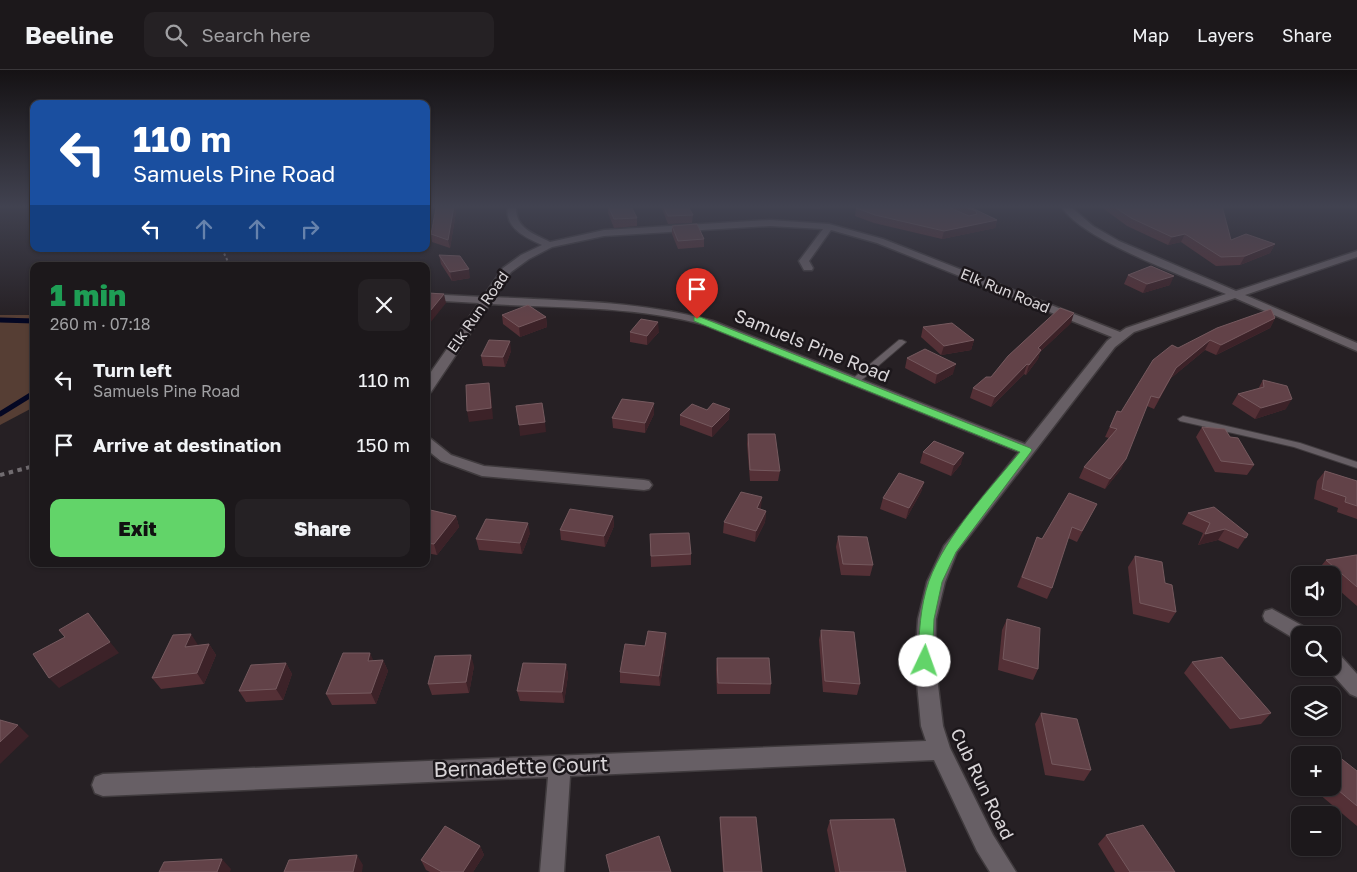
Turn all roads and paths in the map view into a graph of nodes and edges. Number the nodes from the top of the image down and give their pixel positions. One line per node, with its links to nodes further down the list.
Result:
1 (546, 243): 6 (street)
2 (555, 243): 6 (street, Elk Run Road)
3 (817, 243): 8 (street)
4 (885, 243): 12 (street, Elk Run Road)
5 (1117, 243): 9 (street)
6 (549, 245): 11 (street, Elk Run Road)
7 (1357, 254): 9 (street, Cub Run Road)
8 (808, 268)
9 (1235, 294): 12 (street, Cub Run Road); 14 (street)
10 (430, 297): 11 (street, Samuels Pine Road)
11 (485, 300): 15 (street, Samuels Pine Road); 16 (street, Elk Run Road)
12 (1119, 336): 19 (street, Cub Run Road)
13 (902, 342): 15 (lane)
14 (1357, 347)
15 (854, 382): 19 (street, Samuels Pine Road)
16 (430, 383)
17 (1183, 419): 20 (lane)
18 (430, 445): 23 (street)
19 (1026, 450): 28 (street, Cub Run Road)
20 (1357, 464)
21 (30, 467): 22 (path)
22 (0, 475)
23 (644, 485)
24 (1272, 616): 25 (street)
25 (1291, 628)
26 (1341, 670): 27 (street)
27 (1357, 688)
28 (940, 750): 29 (street, Bernadette Court); 32 (street, Cub Run Road)
29 (560, 765): 30 (street, Bernadette Court); 31 (street)
30 (103, 785)
31 (552, 872)
32 (1004, 872)

